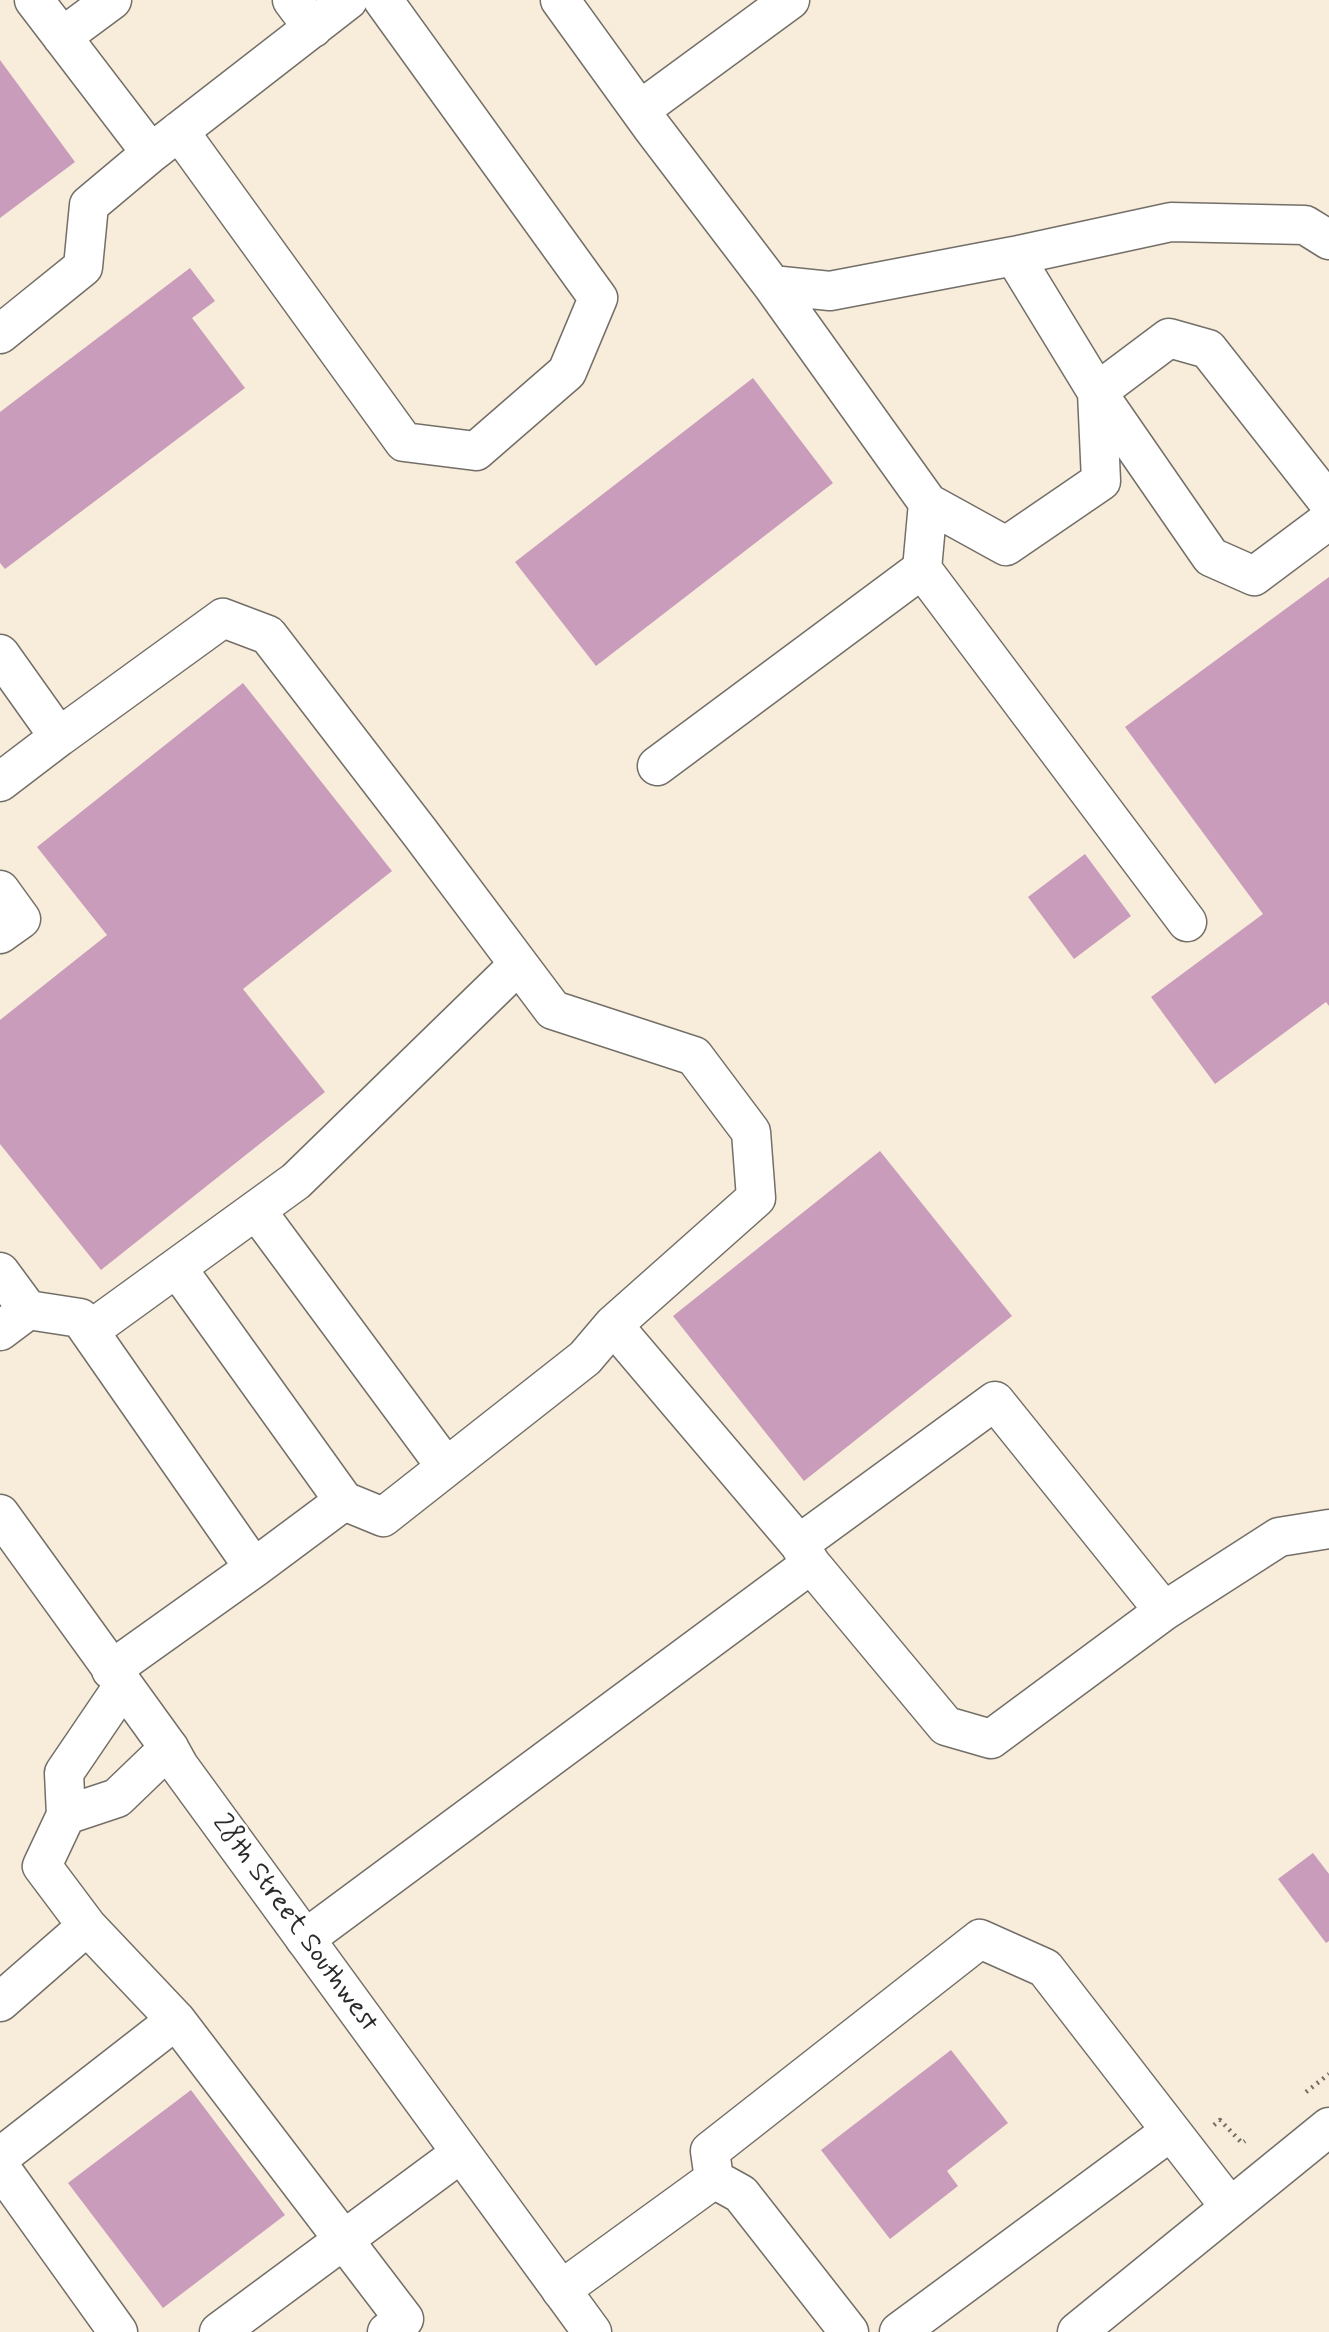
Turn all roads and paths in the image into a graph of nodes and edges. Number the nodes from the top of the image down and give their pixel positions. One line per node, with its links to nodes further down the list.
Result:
1 (34, 0): 8 (main road)
2 (112, 0): 8 (main road)
3 (348, 0): 7 (main road)
4 (383, 0): 10 (main road)
5 (560, 0): 9 (main road)
6 (790, 0): 9 (main road)
7 (302, 14): 10 (main road)
8 (62, 37): 10 (main road)
9 (640, 110): 13 (main road)
10 (165, 142): 14 (main road)
11 (1329, 240): 12 (main road)
12 (1014, 256): 13 (main road); 15 (main road)
13 (772, 285): 16 (main road)
14 (0, 334)
15 (1097, 392): 16 (main road); 17 (main road); 18 (main road)
16 (928, 503): 19 (main road)
17 (1329, 503)
18 (1329, 520)
19 (922, 569): 22 (main road); 25 (main road)
20 (0, 654): 21 (main road)
21 (59, 737): 23 (main road); 27 (main road)
22 (657, 766)
23 (0, 782)
24 (0, 890): 26 (main road)
25 (1187, 922)
26 (0, 934)
27 (518, 965): 28 (main road); 32 (main road)
28 (256, 1210): 29 (main road); 34 (main road)
29 (177, 1268): 33 (main road); 35 (main road)
30 (0, 1272): 31 (main road)
31 (14, 1320): 33 (main road)
32 (613, 1325): 34 (main road); 38 (main road)
33 (89, 1331): 39 (main road)
34 (446, 1467): 35 (main road)
35 (344, 1501): 39 (main road)
36 (0, 1514): 41 (main road, 28th Street Southwest)
37 (1329, 1529): 40 (main road)
38 (805, 1554): 40 (main road); 40 (main road); 45 (main road)
39 (254, 1568): 41 (main road)
40 (1164, 1611)
41 (117, 1678): 42 (main road, 28th Street Southwest); 43 (main road)
42 (169, 1748): 43 (main road); 45 (main road, 28th Street Southwest)
43 (66, 1815): 44 (main road)
44 (87, 1926): 46 (main road); 47 (main road)
45 (305, 1939): 53 (main road, 28th Street Southwest)
46 (0, 2003)
47 (176, 2020): 54 (main road); 58 (main road)
48 (1329, 2074): 49 (path)
49 (1296, 2100)
50 (1329, 2127): 57 (main road)
51 (1253, 2135): 52 (path)
52 (1178, 2140): 56 (main road); 57 (main road); 65 (main road)
53 (461, 2153): 58 (main road); 59 (main road, 28th Street Southwest)
54 (0, 2157)
55 (0, 2167): 61 (main road)
56 (714, 2179): 59 (main road); 64 (main road)
57 (1230, 2207): 66 (main road)
58 (343, 2241): 60 (main road); 62 (main road)
59 (561, 2290): 63 (main road, 28th Street Southwest)
60 (402, 2328)
61 (118, 2332)
62 (219, 2332)
63 (592, 2332)
64 (849, 2332)
65 (899, 2332)
66 (1077, 2332)

